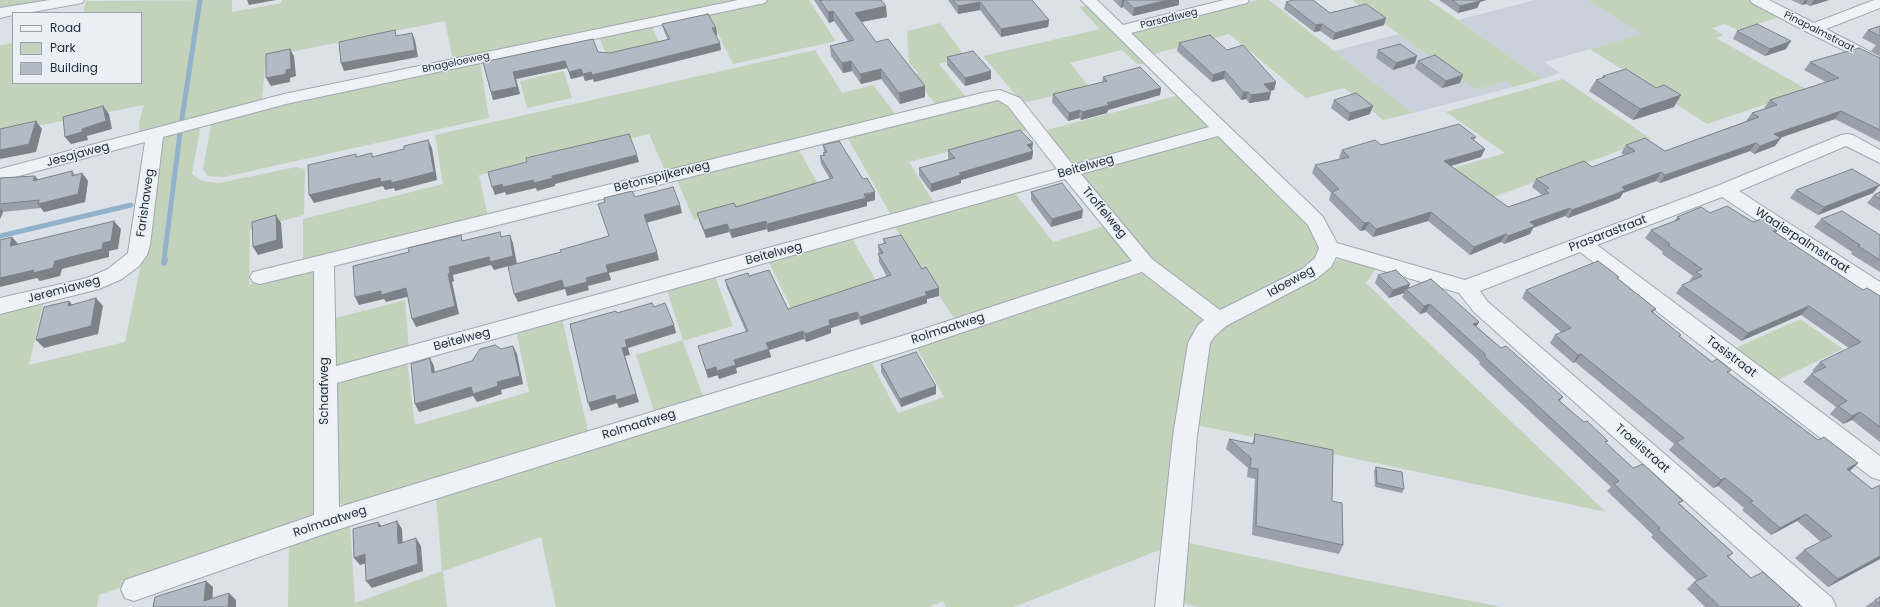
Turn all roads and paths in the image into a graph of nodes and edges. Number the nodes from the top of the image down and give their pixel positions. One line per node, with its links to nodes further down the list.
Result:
1 (77, 0): 7 (street)
2 (760, 0): 13 (street, Bhageloeweg)
3 (1088, 0): 9 (street)
4 (1242, 0): 9 (street, Parsadiweg)
5 (1757, 0): 8 (street, Pinapalmstraat)
6 (1880, 3): 8 (street)
7 (0, 14)
8 (1813, 29): 10 (street, Pinapalmstraat)
9 (1120, 31): 12 (street)
10 (1880, 63)
11 (1000, 95): 15 (street, Troffelweg); 20 (street, Betonspijkerweg)
12 (1223, 129): 15 (street, Beitelweg); 19 (street)
13 (155, 134): 16 (street, Jesajaweg); 22 (street, Farishaweg)
14 (1880, 158): 17 (street, Prasarastraat)
15 (1069, 172): 21 (street, Troffelweg); 28 (street, Beitelweg)
16 (0, 175)
17 (1724, 190): 18 (street, Prasarastraat); 25 (street, Waaierpalmstraat)
18 (1582, 244): 24 (street, Prasarastraat); 29 (street, Tasistraat)
19 (1329, 248): 24 (street); 27 (street, Idoeweg)
20 (324, 260): 23 (street, Betonspijkerweg); 28 (street, Schaafweg)
21 (1145, 264): 27 (street, Troffelweg); 30 (street, Rolmaatweg)
22 (126, 267): 26 (street, Jeremiaweg)
23 (260, 277)
24 (1466, 288): 33 (street, Troelistraat)
25 (1880, 292)
26 (0, 306)
27 (1218, 320): 32 (street, Idoeweg)
28 (325, 378): 30 (street, Schaafweg)
29 (1880, 470)
30 (326, 522): 31 (street, Rolmaatweg)
31 (134, 589)
32 (1169, 607)
33 (1822, 607)

